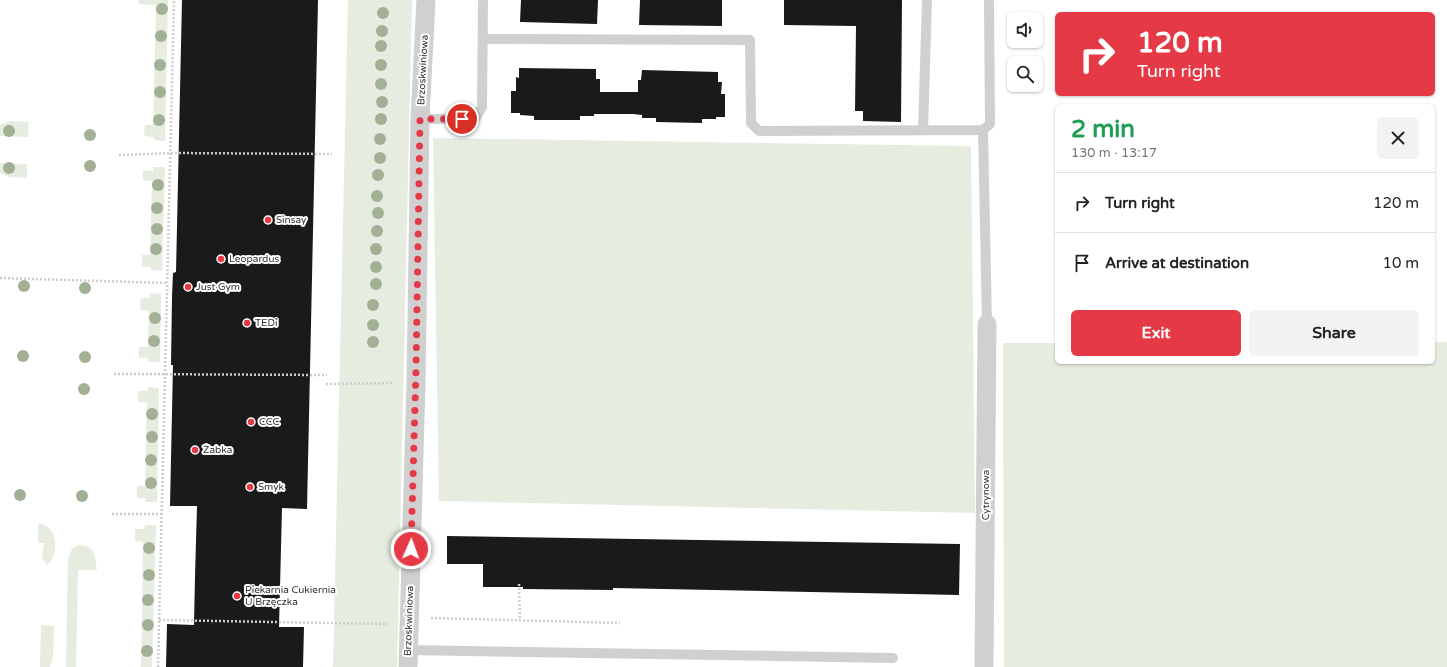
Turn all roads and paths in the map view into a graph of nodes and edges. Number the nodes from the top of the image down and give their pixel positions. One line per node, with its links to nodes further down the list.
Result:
1 (174, 0): 10 (path)
2 (426, 0): 7 (street, Brzoskwiniowa)
3 (483, 0): 6 (lane)
4 (926, 0): 8 (lane)
5 (989, 0): 9 (lane)
6 (483, 39): 7 (lane); 8 (lane)
7 (420, 119): 19 (street, Brzoskwiniowa)
8 (923, 130): 9 (lane)
9 (983, 130): 15 (lane)
10 (171, 153): 11 (path); 12 (path); 14 (path)
11 (332, 154)
12 (120, 155)
13 (0, 278): 14 (path)
14 (167, 283): 17 (path)
15 (987, 324): 31 (street, Cytrynowa)
16 (114, 374): 17 (path)
17 (166, 374): 18 (path); 22 (path)
18 (327, 375)
19 (416, 383): 20 (path); 27 (street, Brzoskwiniowa)
20 (326, 384)
21 (112, 514): 22 (path)
22 (162, 514): 24 (path)
23 (518, 584): 25 (path)
24 (160, 620): 27 (path); 30 (path)
25 (520, 620): 26 (path); 27 (path)
26 (620, 623)
27 (409, 624): 28 (street, Brzoskwiniowa)
28 (408, 658): 29 (lane)
29 (893, 658)
30 (158, 667)
31 (984, 667)

